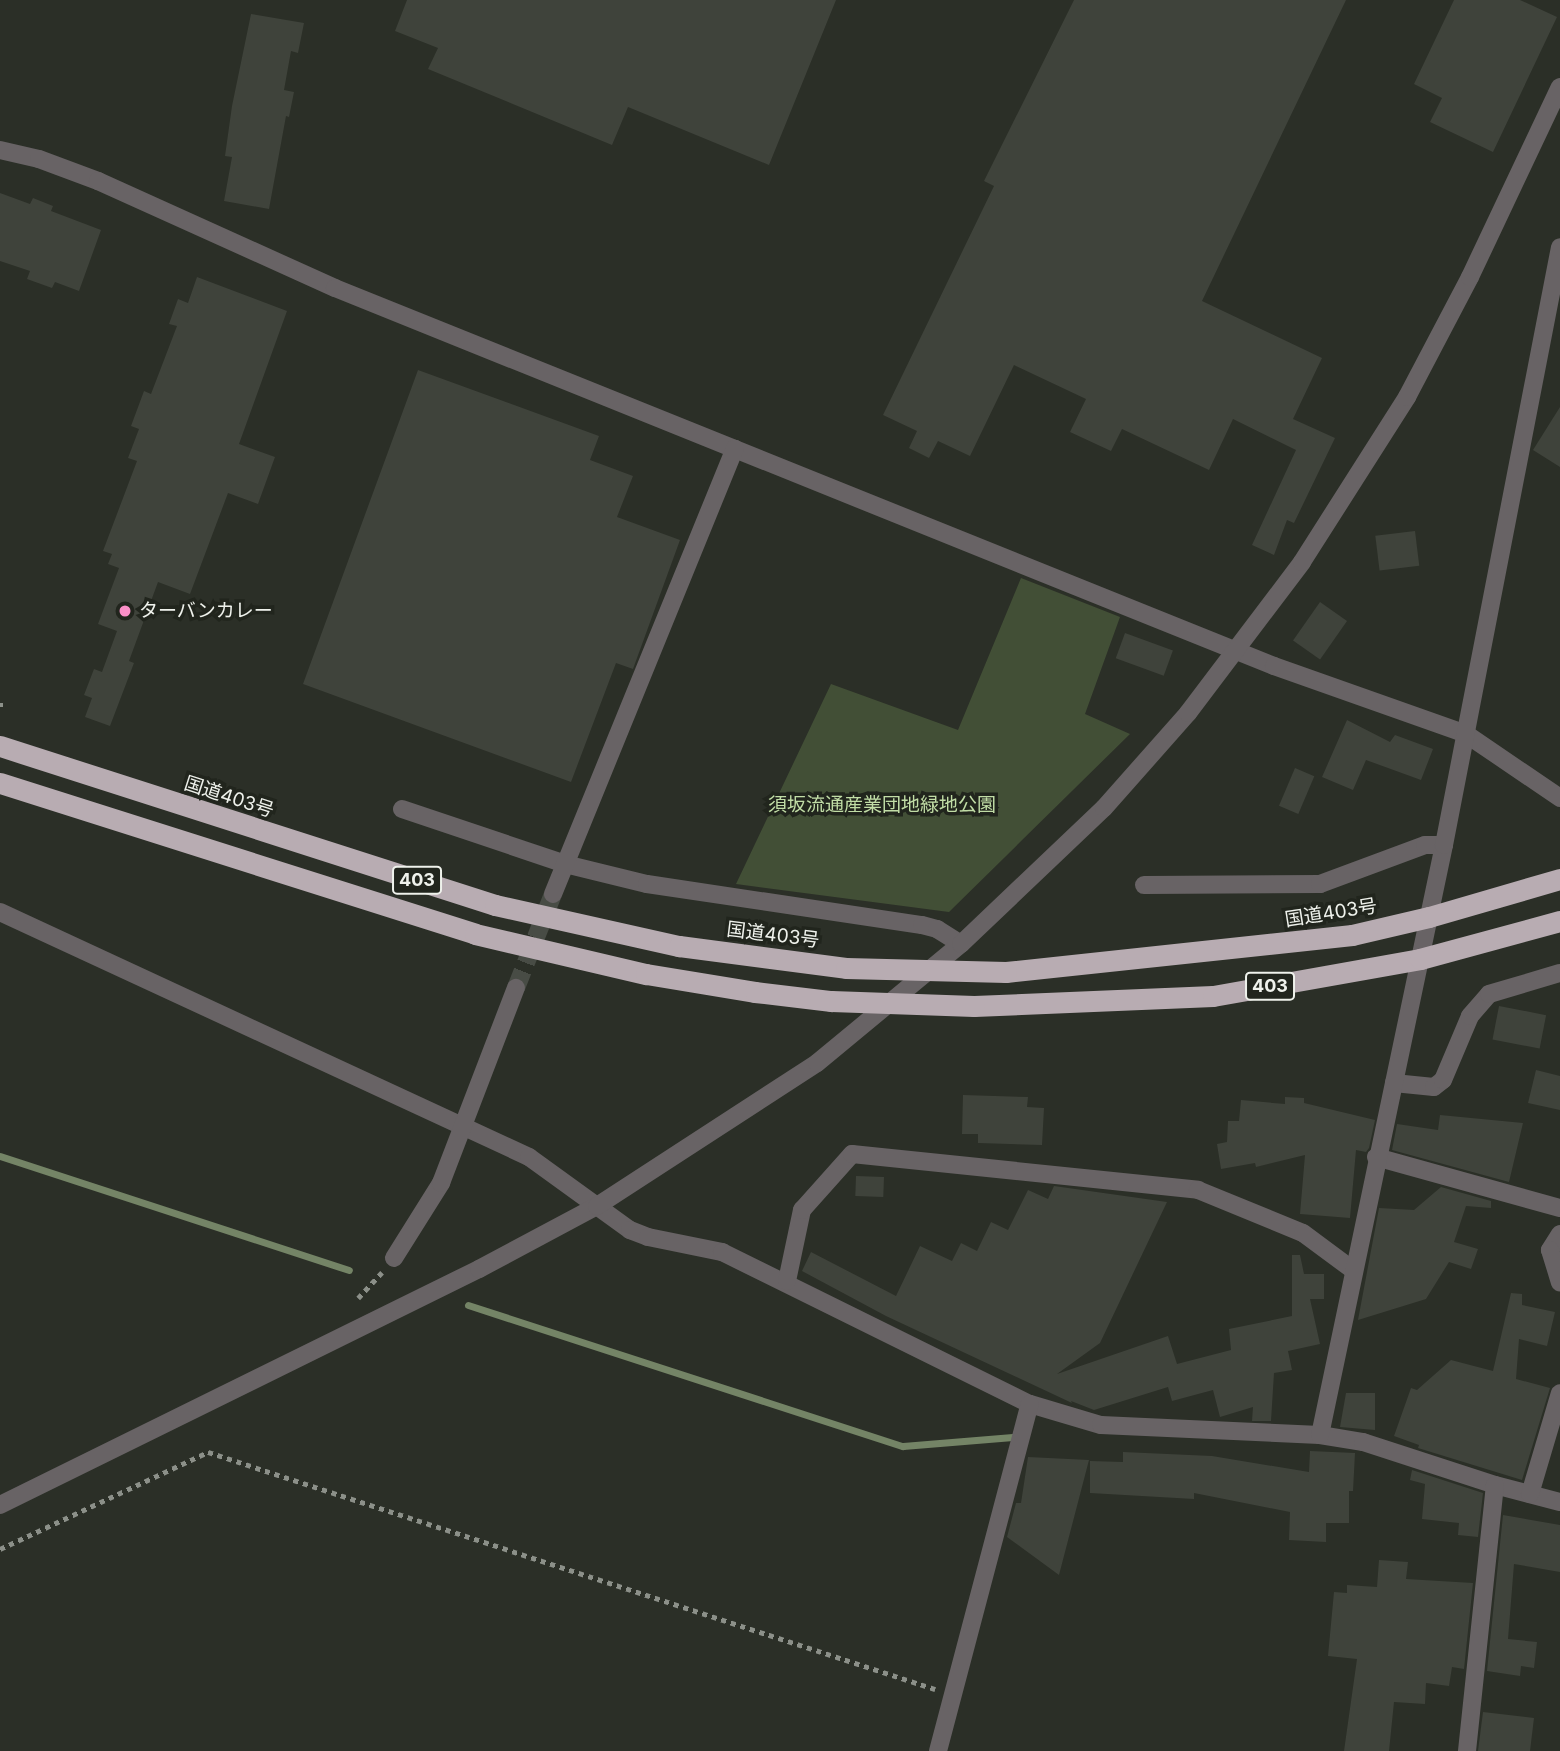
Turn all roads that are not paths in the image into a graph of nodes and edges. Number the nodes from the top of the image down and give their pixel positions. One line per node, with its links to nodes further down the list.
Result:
1 (1560, 87): 5 (street)
2 (0, 150): 4 (street)
3 (1560, 247): 6 (street)
4 (735, 449): 5 (street); 14 (street)
5 (1237, 650): 6 (street); 21 (street)
6 (1466, 734): 10 (street); 13 (street)
7 (0, 746): 19 (highway, 国道403号 / 403, bridge)
8 (0, 783): 12 (highway, 403)
9 (0, 798): 12 (highway)
10 (1560, 798)
11 (402, 808): 14 (street)
12 (84, 810): 22 (highway, 403, bridge)
13 (1444, 845): 16 (street); 19 (street)
14 (565, 864): 17 (street); 21 (street)
15 (1560, 879): 19 (highway, 国道403号 / 403)
16 (1144, 885)
17 (553, 894)
18 (0, 912): 26 (street)
19 (1429, 917): 22 (street)
20 (1560, 921): 22 (highway, 403)
21 (961, 944): 28 (street)
22 (1420, 960): 25 (street)
23 (1560, 973): 25 (street)
24 (516, 988): 26 (street)
25 (1394, 1083): 27 (street)
26 (463, 1127): 28 (street); 31 (street)
27 (1376, 1157): 29 (street); 32 (street)
28 (597, 1206): 33 (street); 41 (street)
29 (1560, 1208)
30 (1560, 1234): 34 (street)
31 (394, 1258)
32 (1353, 1270): 33 (street); 37 (street)
33 (787, 1281): 36 (street)
34 (1560, 1283)
35 (1560, 1393): 39 (street)
36 (1030, 1404): 37 (street); 42 (street)
37 (1320, 1435): 38 (street)
38 (1495, 1485): 39 (street); 43 (street)
39 (1530, 1494): 40 (street)
40 (1560, 1502)
41 (0, 1505)
42 (938, 1751)
43 (1467, 1751)

